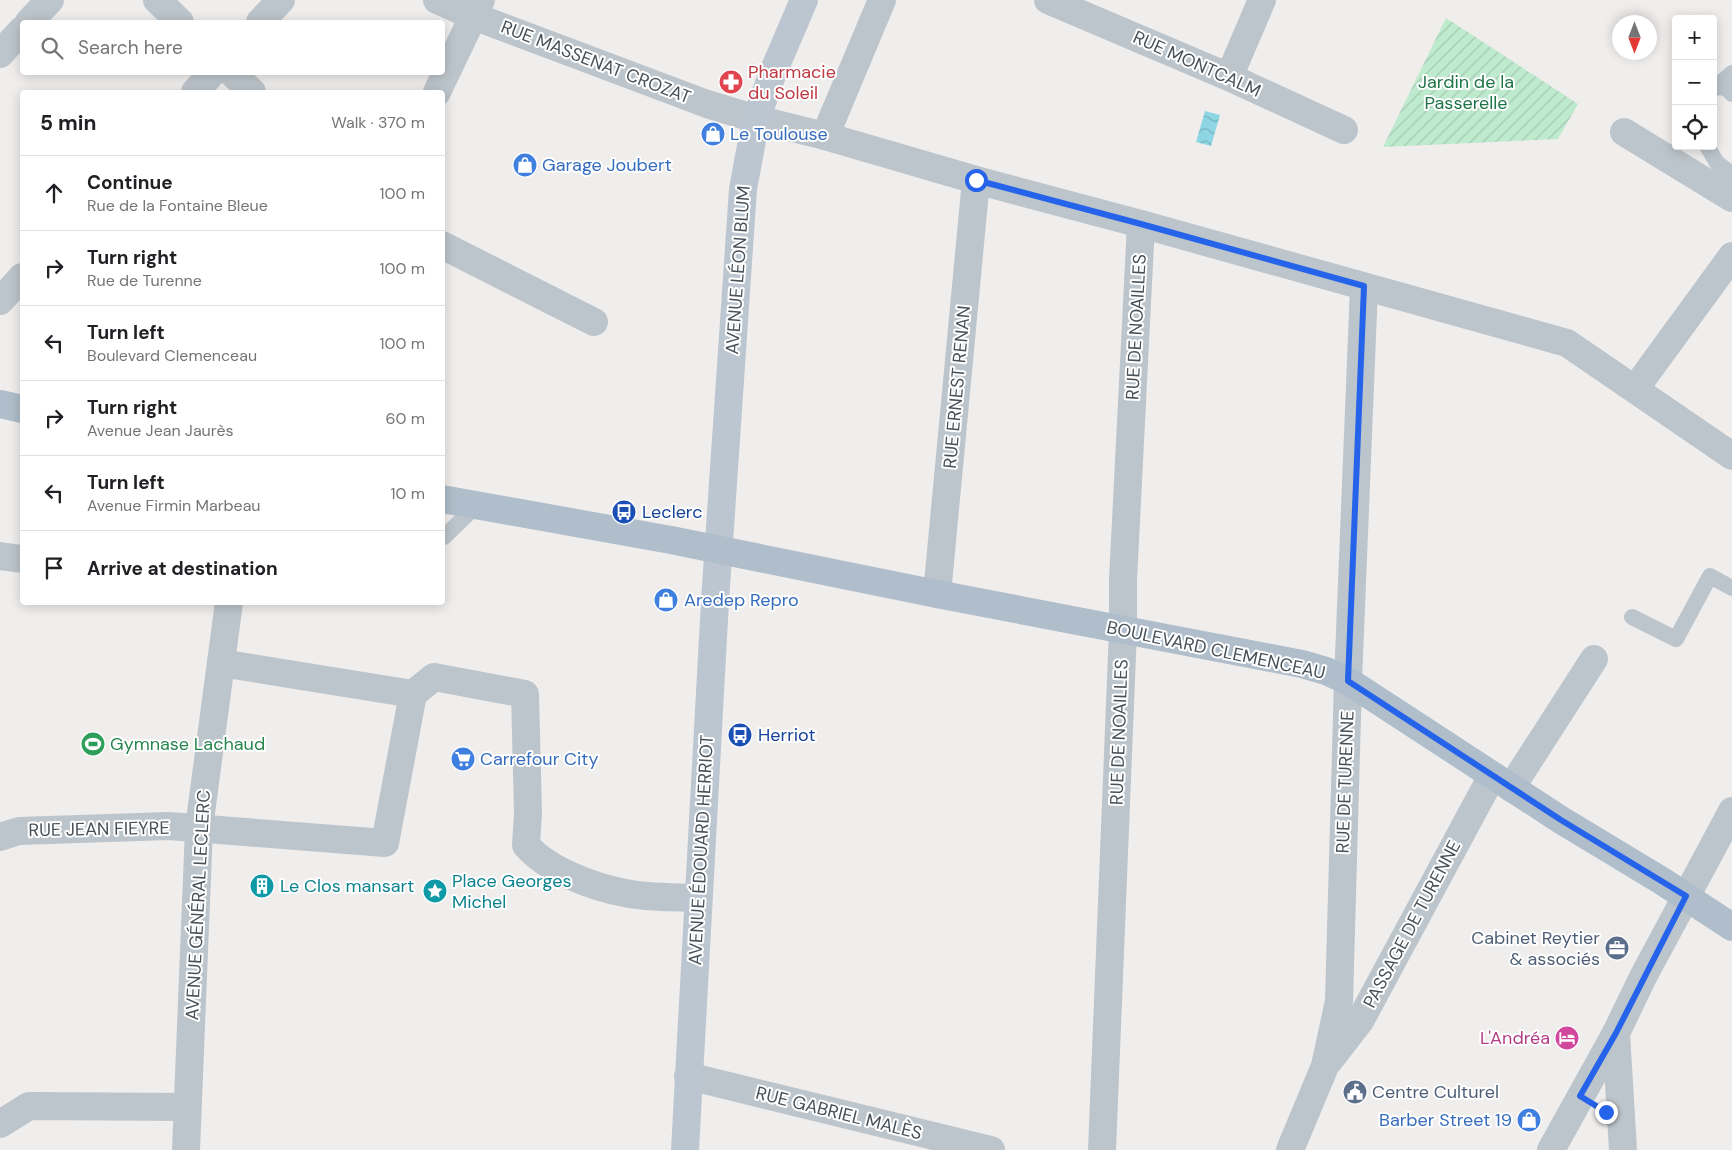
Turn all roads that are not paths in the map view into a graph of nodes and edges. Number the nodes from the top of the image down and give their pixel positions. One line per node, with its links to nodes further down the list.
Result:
1 (50, 0): 10 (street)
2 (157, 0): 11 (street)
3 (281, 0): 12 (street)
4 (437, 0): 9 (street, RUE MASSENAT CROZAT)
5 (804, 0): 25 (main road, AVENUE LÉON BLUM)
6 (882, 0): 28 (street)
7 (1048, 0): 18 (street, RUE MONTCALM)
8 (1262, 0): 18 (street)
9 (477, 8): 23 (street); 25 (street, RUE MASSENAT CROZAT)
10 (31, 20)
11 (178, 20)
12 (262, 20)
13 (20, 32): 14 (street)
14 (0, 54)
15 (1732, 73): 19 (lane)
16 (210, 75): 21 (street)
17 (234, 75): 22 (street)
18 (1229, 77): 26 (street, RUE MONTCALM)
19 (1717, 86)
20 (1717, 88): 24 (lane)
21 (197, 90)
22 (250, 90)
23 (438, 90)
24 (1732, 94)
25 (756, 119): 28 (street, RUE MASSENAT CROZAT); 47 (main road, AVENUE LÉON BLUM)
26 (1344, 130)
27 (1624, 132): 32 (street)
28 (825, 136): 31 (street, RUE MASSENAT CROZAT)
29 (1710, 150): 30 (lane)
30 (1732, 174)
31 (976, 180): 33 (street, RUE MASSENAT CROZAT); 51 (street, RUE ERNEST RENAN)
32 (1732, 198)
33 (1141, 224): 37 (street, RUE MASSENAT CROZAT); 54 (street, RUE DE NOAILLES)
34 (445, 247): 39 (street)
35 (1732, 256): 40 (street)
36 (20, 279): 38 (street)
37 (1364, 286): 40 (street, RUE MASSENAT CROZAT); 57 (street, RUE DE TURENNE)
38 (0, 301)
39 (594, 322)
40 (1635, 389): 43 (street, RUE MASSENAT CROZAT)
41 (0, 404): 42 (main road)
42 (20, 409)
43 (1732, 456)
44 (445, 499): 45 (main road, BOULEVARD CLEMENCEAU)
45 (477, 505): 46 (lane); 47 (main road, BOULEVARD CLEMENCEAU)
46 (445, 536)
47 (719, 549): 51 (main road, BOULEVARD CLEMENCEAU); 64 (main road, AVENUE ÉDOUARD HERRIOT)
48 (0, 556): 49 (street)
49 (20, 559)
50 (1732, 588): 53 (lane)
51 (937, 594): 54 (main road, BOULEVARD CLEMENCEAU)
52 (229, 605): 56 (street, AVENUE GÉNÉRAL LECLERC)
53 (1632, 617)
54 (1123, 630): 57 (main road, BOULEVARD CLEMENCEAU); 76 (street, RUE DE NOAILLES)
55 (1594, 659): 59 (street, PASSAGE DE TURENNE)
56 (221, 663): 58 (street); 61 (street, AVENUE GÉNÉRAL LECLERC)
57 (1348, 681): 59 (main road, BOULEVARD CLEMENCEAU); 67 (street, RUE DE TURENNE)
58 (413, 694): 61 (street, RUE JEAN FIEYRE); 64 (street)
59 (1501, 782): 63 (main road, BOULEVARD CLEMENCEAU); 67 (street, PASSAGE DE TURENNE)
60 (1732, 811): 63 (street)
61 (199, 828): 62 (street, RUE JEAN FIEYRE); 70 (street, AVENUE GÉNÉRAL LECLERC)
62 (0, 837)
63 (1686, 896): 65 (main road, BOULEVARD CLEMENCEAU); 66 (street)
64 (698, 898): 68 (main road, AVENUE ÉDOUARD HERRIOT)
65 (1732, 926)
66 (1616, 1033): 69 (street); 71 (street)
67 (1325, 1066): 77 (street, RUE DE TURENNE)
68 (688, 1076): 74 (main road, AVENUE ÉDOUARD HERRIOT); 75 (street, RUE GABRIEL MALÈS)
69 (1580, 1096): 71 (street); 78 (street)
70 (187, 1107): 72 (street); 73 (street, AVENUE GÉNÉRAL LECLERC)
71 (1621, 1123): 79 (street)
72 (0, 1124)
73 (186, 1150)
74 (686, 1150)
75 (991, 1150)
76 (1102, 1150)
77 (1290, 1150)
78 (1552, 1150)
79 (1623, 1150)

